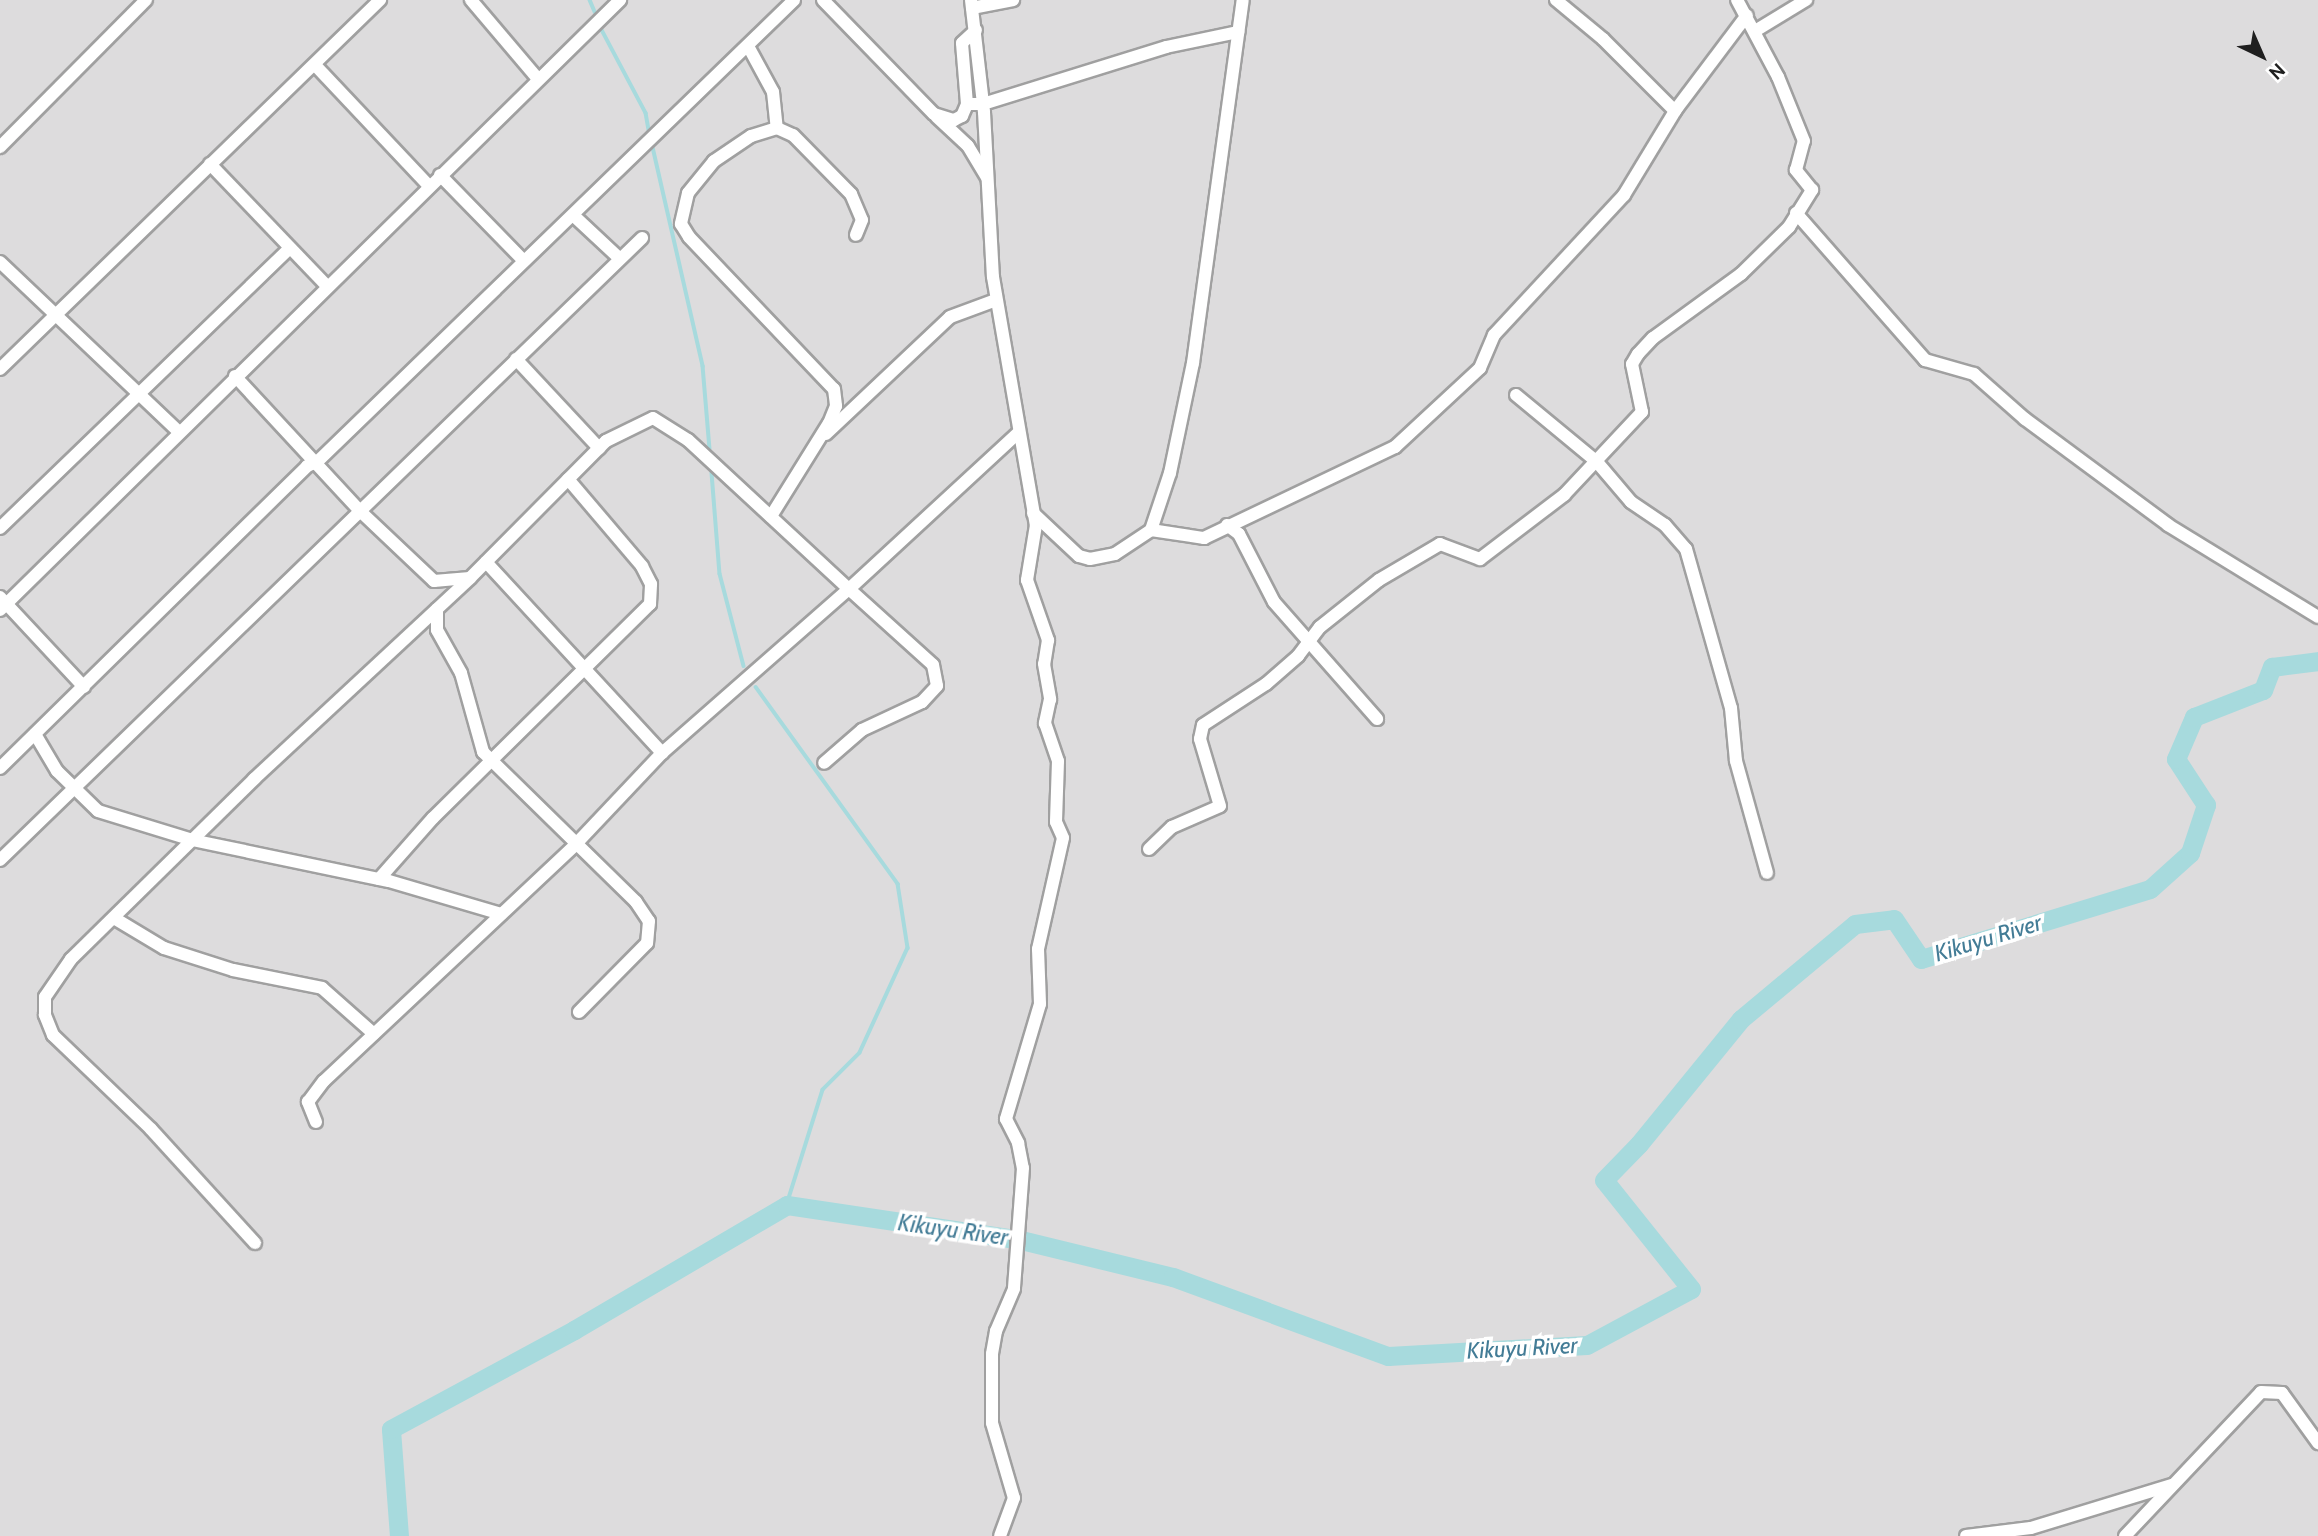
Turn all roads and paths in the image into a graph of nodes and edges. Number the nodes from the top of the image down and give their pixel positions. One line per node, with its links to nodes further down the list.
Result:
1 (380, 0): 18 (street)
2 (471, 0): 19 (street)
3 (620, 0): 19 (street)
4 (794, 0): 17 (street)
5 (824, 0): 23 (street)
6 (1013, 0): 12 (street)
7 (1242, 0): 16 (street)
8 (1556, 0): 22 (street)
9 (1737, 0): 13 (street)
10 (1806, 0): 15 (street)
11 (140, 2): 25 (street)
12 (972, 4): 14 (street)
13 (1747, 15): 15 (street); 22 (street)
14 (976, 30): 20 (street); 21 (street)
15 (1755, 31): 30 (street)
16 (1238, 33): 21 (street); 58 (street)
17 (748, 46): 24 (street); 31 (street)
18 (315, 65): 26 (street); 29 (street)
19 (538, 79): 27 (street)
20 (967, 104): 21 (street); 23 (street)
21 (983, 104): 28 (street)
22 (1675, 111): 56 (street)
23 (934, 114): 28 (street)
24 (777, 128): 32 (street); 48 (street)
25 (0, 147)
26 (210, 164): 34 (street); 40 (street)
27 (440, 175): 29 (street); 36 (street)
28 (988, 179): 39 (street)
29 (429, 186): 38 (street)
30 (1796, 214): 51 (street); 64 (street)
31 (573, 215): 35 (street); 36 (street)
32 (856, 235)
33 (642, 238): 35 (street)
34 (290, 248): 38 (street); 44 (street)
35 (620, 259): 41 (street)
36 (524, 261): 50 (street)
37 (0, 262): 40 (street)
38 (327, 286): 43 (street)
39 (996, 300): 47 (street); 48 (street)
40 (54, 316): 42 (street); 44 (street)
41 (516, 359): 49 (street); 53 (street)
42 (0, 369)
43 (235, 376): 46 (street); 50 (street)
44 (138, 393): 46 (street); 57 (street)
45 (1516, 395): 51 (street)
46 (179, 432): 62 (street)
47 (1017, 434): 54 (street); 61 (street)
48 (817, 442): 55 (street)
49 (599, 448): 52 (street); 55 (street)
50 (317, 462): 53 (street); 67 (street)
51 (1597, 462): 65 (street); 79 (street)
52 (568, 479): 59 (street); 66 (street)
53 (360, 511): 60 (street); 74 (street)
54 (1033, 513): 58 (street); 89 (street)
55 (771, 516): 61 (street)
56 (1227, 525): 58 (street); 65 (street)
57 (0, 528)
58 (1151, 530)
59 (486, 562): 60 (street); 66 (street)
60 (470, 578): 63 (street)
61 (849, 589): 70 (street); 72 (street)
62 (2, 603): 67 (street)
63 (437, 609): 71 (street); 75 (street)
64 (2318, 617)
65 (1305, 642): 68 (street); 77 (street)
66 (585, 671): 70 (street); 71 (street)
67 (84, 687): 69 (street)
68 (1377, 719)
69 (35, 734): 73 (street); 74 (street)
70 (662, 753): 76 (street)
71 (492, 762): 76 (street); 80 (street)
72 (824, 763)
73 (0, 768)
74 (73, 789): 75 (street); 78 (street)
75 (192, 840): 80 (street); 82 (street)
76 (574, 846): 81 (street); 83 (street)
77 (1149, 849)
78 (0, 860)
79 (1767, 873)
80 (379, 879): 81 (street)
81 (501, 914): 84 (street)
82 (114, 918): 84 (street); 86 (street)
83 (579, 1012)
84 (374, 1034): 85 (street)
85 (316, 1122)
86 (255, 1243)
87 (2318, 1443): 88 (street)
88 (2174, 1484): 90 (street); 91 (street)
89 (1000, 1536)
90 (1966, 1536)
91 (2125, 1536)

